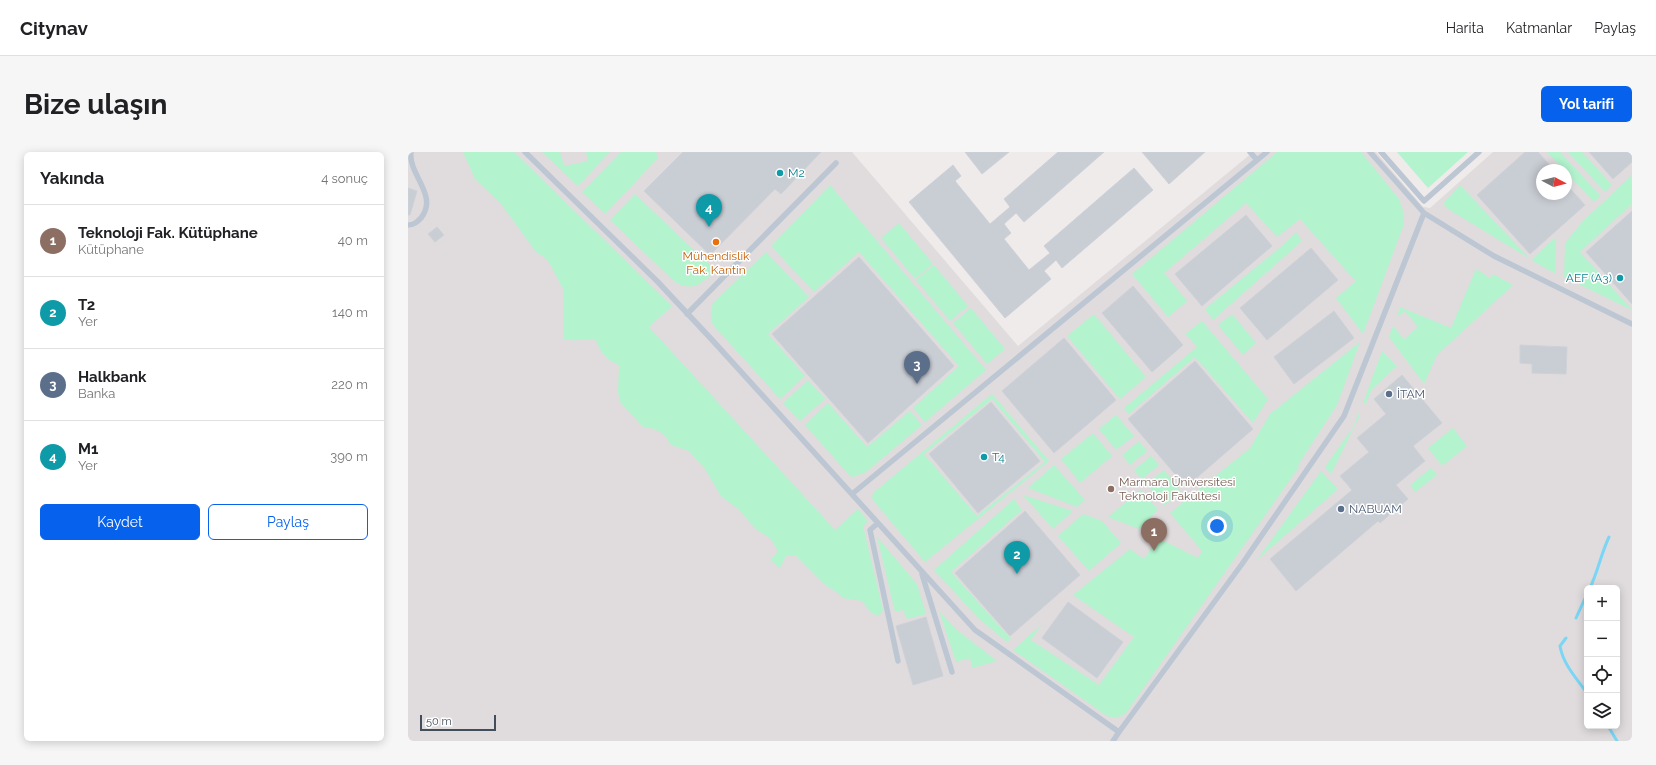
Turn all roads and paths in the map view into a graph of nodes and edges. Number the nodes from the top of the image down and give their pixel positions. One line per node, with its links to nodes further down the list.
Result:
1 (411, 152): 11 (lane)
2 (525, 152): 12 (lane)
3 (1250, 152): 8 (lane)
4 (1267, 152): 8 (lane)
5 (1370, 152): 10 (lane)
6 (1381, 152): 7 (lane)
7 (1479, 152)
8 (1257, 160): 14 (lane)
9 (836, 163): 12 (lane)
10 (1424, 213): 13 (lane); 19 (lane)
11 (408, 225)
12 (687, 314): 14 (lane)
13 (1632, 324)
14 (852, 494): 15 (lane)
15 (878, 523): 16 (lane); 17 (lane)
16 (921, 572): 18 (lane); 19 (lane)
17 (898, 661)
18 (952, 672)
19 (1119, 732): 20 (lane)
20 (1113, 741)

